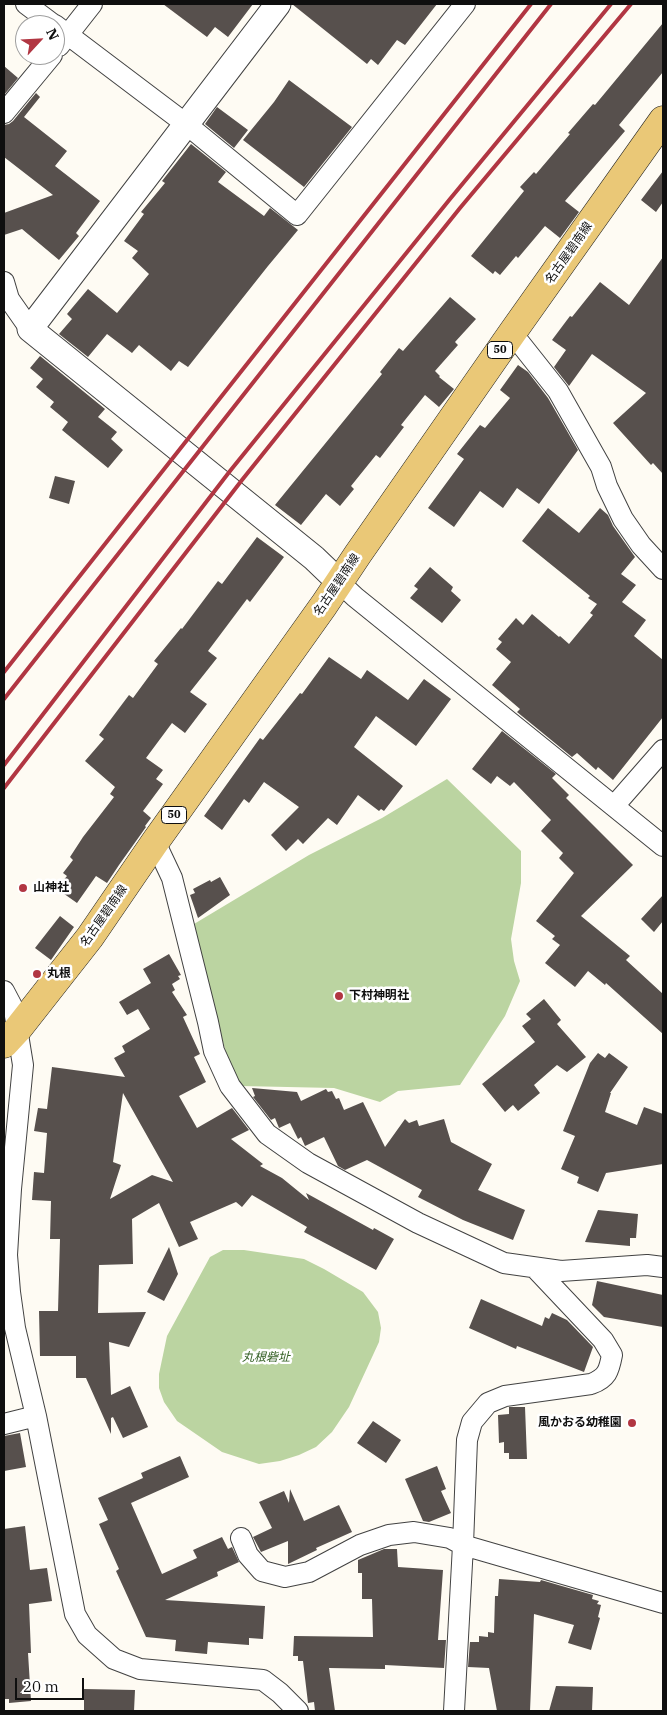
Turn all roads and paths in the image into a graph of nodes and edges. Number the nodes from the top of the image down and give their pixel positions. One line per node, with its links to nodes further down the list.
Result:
1 (26, 4): 5 (street)
2 (92, 4): 6 (street)
3 (278, 4): 11 (street)
4 (465, 4): 11 (street)
5 (41, 15)
6 (65, 24)
7 (65, 33): 11 (street)
8 (44, 65): 9 (street)
9 (4, 113)
10 (663, 120): 14 (main road, 名古屋碧南線 / 50)
11 (186, 124): 13 (street)
12 (4, 282): 13 (street)
13 (30, 329): 16 (street)
14 (512, 333): 15 (street); 16 (main road, 名古屋碧南線 / 50)
15 (663, 569)
16 (340, 582): 18 (street); 19 (main road, 名古屋碧南線 / 50)
17 (663, 750): 18 (street)
18 (614, 806): 20 (street)
19 (155, 842): 22 (main road, 名古屋碧南線 / 50); 24 (street)
20 (663, 846)
21 (4, 991): 22 (street)
22 (10, 1037): 25 (street)
23 (663, 1267): 24 (street)
24 (535, 1268): 28 (street)
25 (36, 1416): 26 (street); 30 (street)
26 (4, 1424)
27 (241, 1538): 28 (street)
28 (464, 1545): 29 (street); 31 (street)
29 (663, 1603)
30 (298, 1711)
31 (454, 1711)

